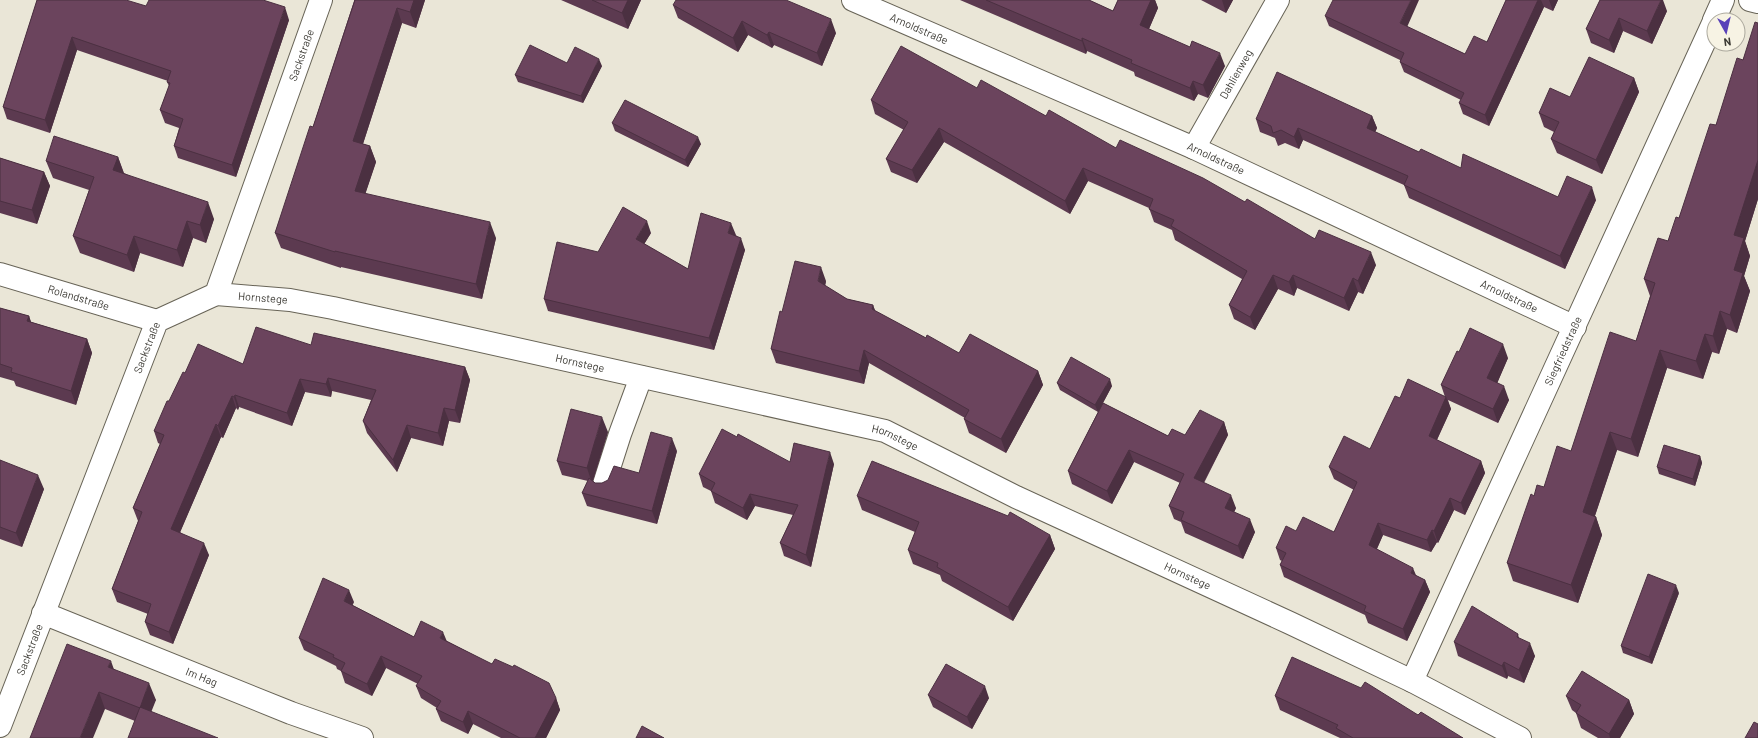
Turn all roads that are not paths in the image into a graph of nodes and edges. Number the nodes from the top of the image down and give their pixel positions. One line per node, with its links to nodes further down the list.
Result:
1 (321, 0): 11 (street, Sackstraße)
2 (853, 0): 9 (street, Arnoldstraße)
3 (1278, 0): 9 (street, Dahlienweg)
4 (1723, 0): 7 (street, Siegfriedstraße)
5 (1750, 0): 6 (street)
6 (1758, 2)
7 (1718, 12)
8 (1706, 38): 13 (street, Siegfriedstraße)
9 (1194, 148): 13 (street, Arnoldstraße)
10 (0, 274): 12 (street, Rolandstraße)
11 (216, 294): 12 (street, Sackstraße); 14 (street, Hornstege)
12 (157, 321): 16 (street, Sackstraße)
13 (1576, 327): 17 (street, Siegfriedstraße)
14 (641, 377): 15 (street); 17 (street, Hornstege)
15 (604, 484)
16 (43, 613): 18 (street, Sackstraße); 19 (street, Im Hag)
17 (1412, 681): 20 (street, Hornstege)
18 (0, 726)
19 (362, 738)
20 (1520, 738)

